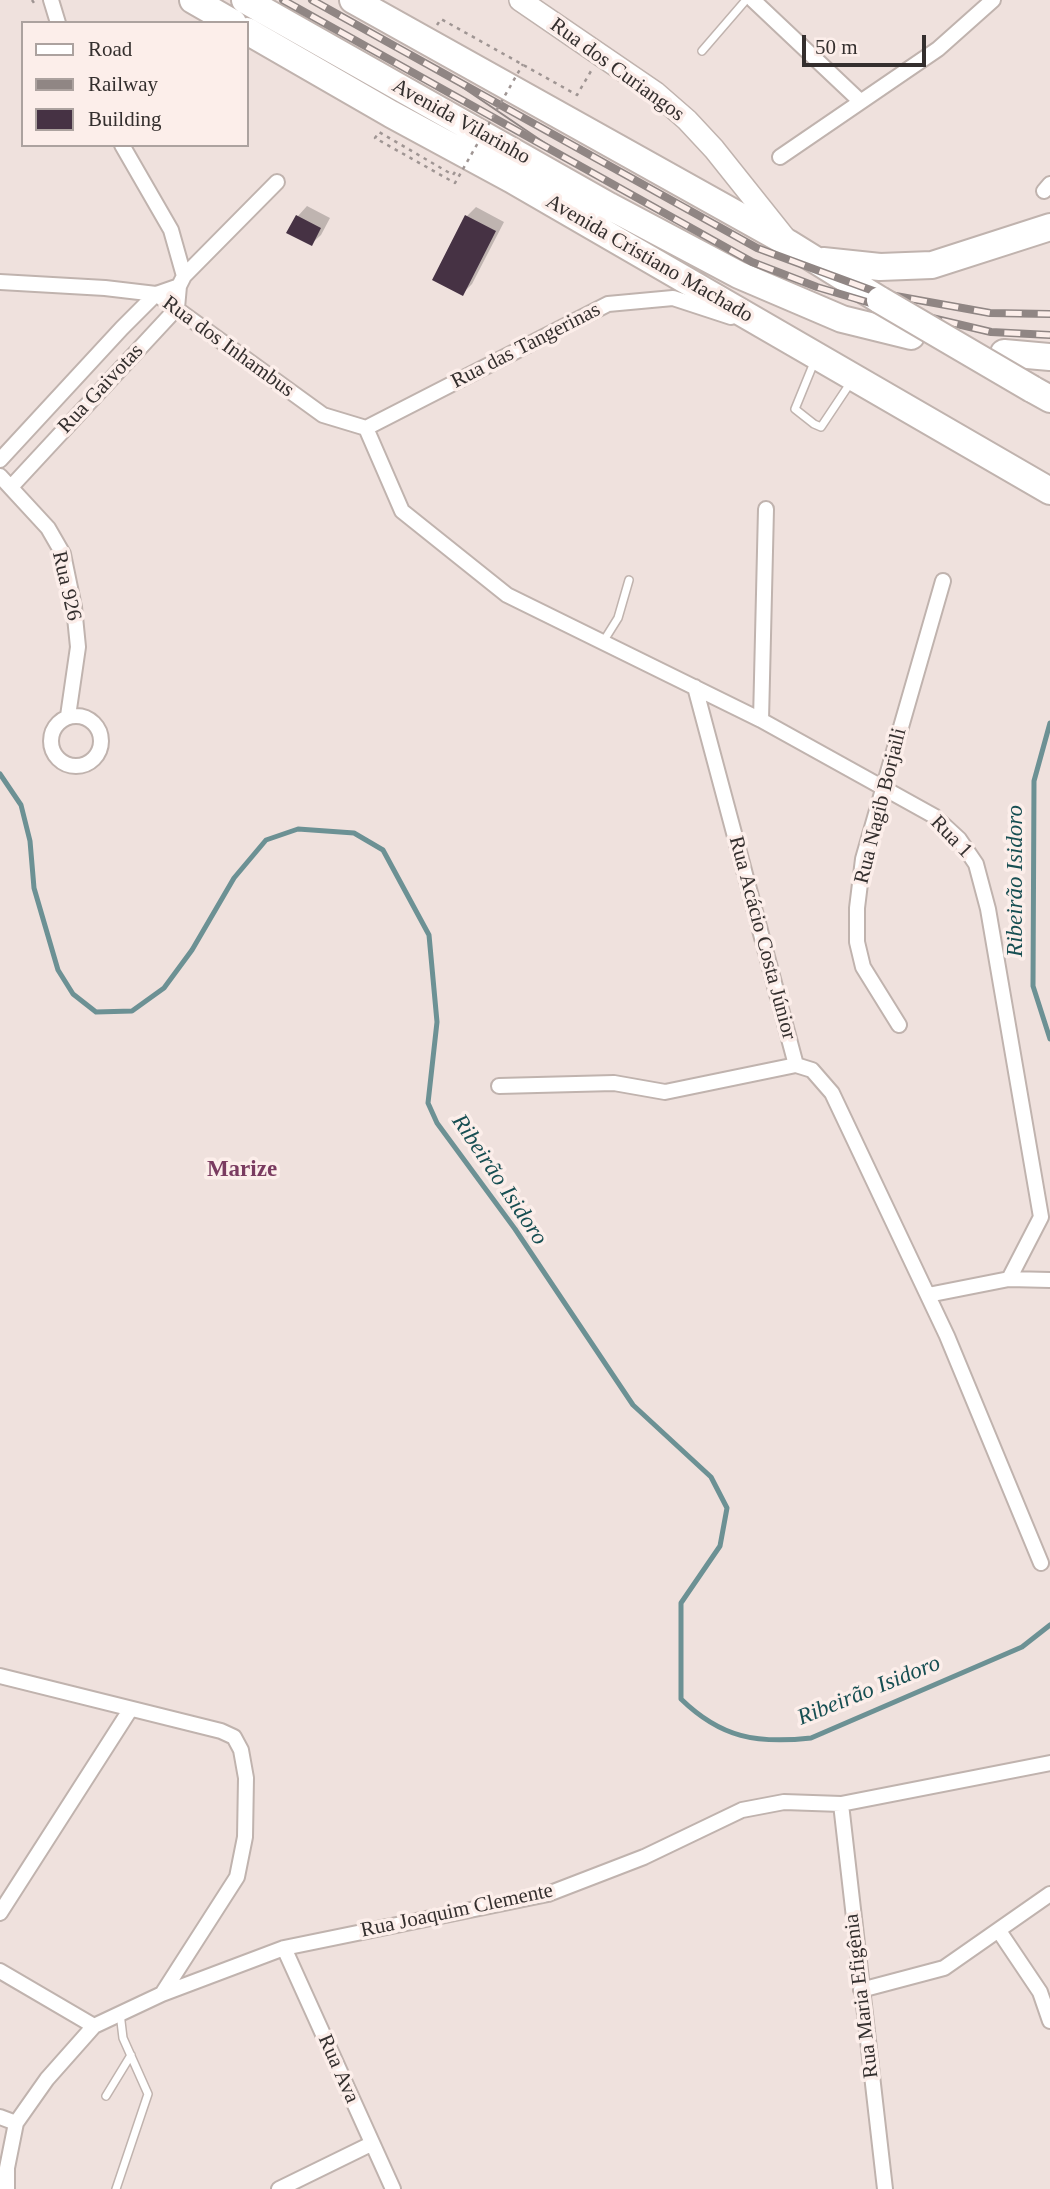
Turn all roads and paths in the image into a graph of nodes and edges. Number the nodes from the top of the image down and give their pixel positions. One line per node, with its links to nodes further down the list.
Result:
1 (51, 0): 9 (street)
2 (193, 0): 10 (highway)
3 (245, 0): 29 (highway, Avenida Vilarinho)
4 (353, 0): 12 (highway)
5 (520, 0): 14 (street, Rua dos Curiangos)
6 (746, 0): 13 (lane)
7 (753, 0): 16 (street)
8 (993, 0): 16 (street)
9 (57, 21)
10 (230, 21)
11 (248, 32): 28 (highway, Avenida Cristiano Machado)
12 (425, 41): 15 (path); 22 (highway)
13 (702, 51)
14 (600, 56): 15 (path); 22 (street, Rua dos Curiangos)
15 (523, 64): 19 (path, bridge)
16 (860, 101): 18 (street)
17 (123, 147): 24 (street)
18 (780, 157)
19 (455, 172)
20 (277, 182): 24 (street, Rua Gaivotas)
21 (1050, 227): 23 (highway)
22 (789, 243): 23 (highway)
23 (816, 260): 34 (highway, bridge)
24 (181, 281): 26 (street, Rua Gaivotas); 27 (street)
25 (0, 282): 26 (street, Rua dos Inhambus)
26 (156, 294): 27 (street, Rua dos Inhambus); 36 (street, Rua Gaivotas)
27 (177, 308): 35 (street, Rua dos Inhambus); 38 (street, Rua Gaivotas)
28 (774, 331): 31 (highway, Avenida Cristiano Machado); 35 (street, Rua das Tangerinas)
29 (911, 335)
30 (1004, 353): 32 (highway)
31 (816, 356): 33 (highway, Avenida Cristiano Machado); 33 (lane)
32 (1050, 357)
33 (854, 378): 39 (highway, Avenida Cristiano Machado)
34 (1041, 394)
35 (366, 428): 43 (street)
36 (0, 460)
37 (0, 476): 38 (street, Rua 926)
38 (11, 487): 45 (street, Rua 926)
39 (1050, 491)
40 (766, 509): 46 (street)
41 (629, 580): 43 (lane)
42 (943, 581): 47 (street, Rua Nagib Borjaili)
43 (603, 642): 44 (street)
44 (695, 687): 46 (street, Rua 1); 49 (street, Rua Acácio Costa Júnior)
45 (68, 716)
46 (761, 720): 47 (street, Rua 1)
47 (884, 788): 48 (street, Rua Nagib Borjaili); 51 (street, Rua 1)
48 (899, 1025)
49 (796, 1065): 50 (street); 53 (street, Rua Acácio Costa Júnior)
50 (499, 1086)
51 (1009, 1279): 52 (street); 53 (street)
52 (1050, 1280)
53 (928, 1295): 54 (street, Rua Acácio Costa Júnior)
54 (1041, 1563)
55 (0, 1676): 56 (street)
56 (130, 1710): 60 (street); 65 (street)
57 (1050, 1763): 58 (street, Rua Joaquim Clemente)
58 (841, 1804): 62 (street, Rua Joaquim Clemente); 64 (street, Rua Maria Efigênia)
59 (1050, 1894): 61 (street)
60 (0, 1913)
61 (999, 1931): 64 (street); 67 (street)
62 (284, 1948): 65 (street, Rua Joaquim Clemente); 73 (street, Rua Ava)
63 (0, 1971): 68 (street)
64 (862, 1990): 78 (street, Rua Maria Efigênia)
65 (162, 1994): 66 (street, Rua Joaquim Clemente)
66 (120, 2012): 68 (street, Rua Joaquim Clemente); 69 (lane)
67 (1050, 2021)
68 (94, 2026): 72 (street, Rua Joaquim Clemente)
69 (131, 2055): 70 (lane); 75 (lane)
70 (106, 2096)
71 (0, 2117): 72 (street)
72 (16, 2123): 74 (street, Rua Joaquim Clemente)
73 (371, 2144): 76 (street); 77 (street, Rua Ava)
74 (7, 2189)
75 (116, 2189)
76 (279, 2189)
77 (393, 2189)
78 (885, 2189)

